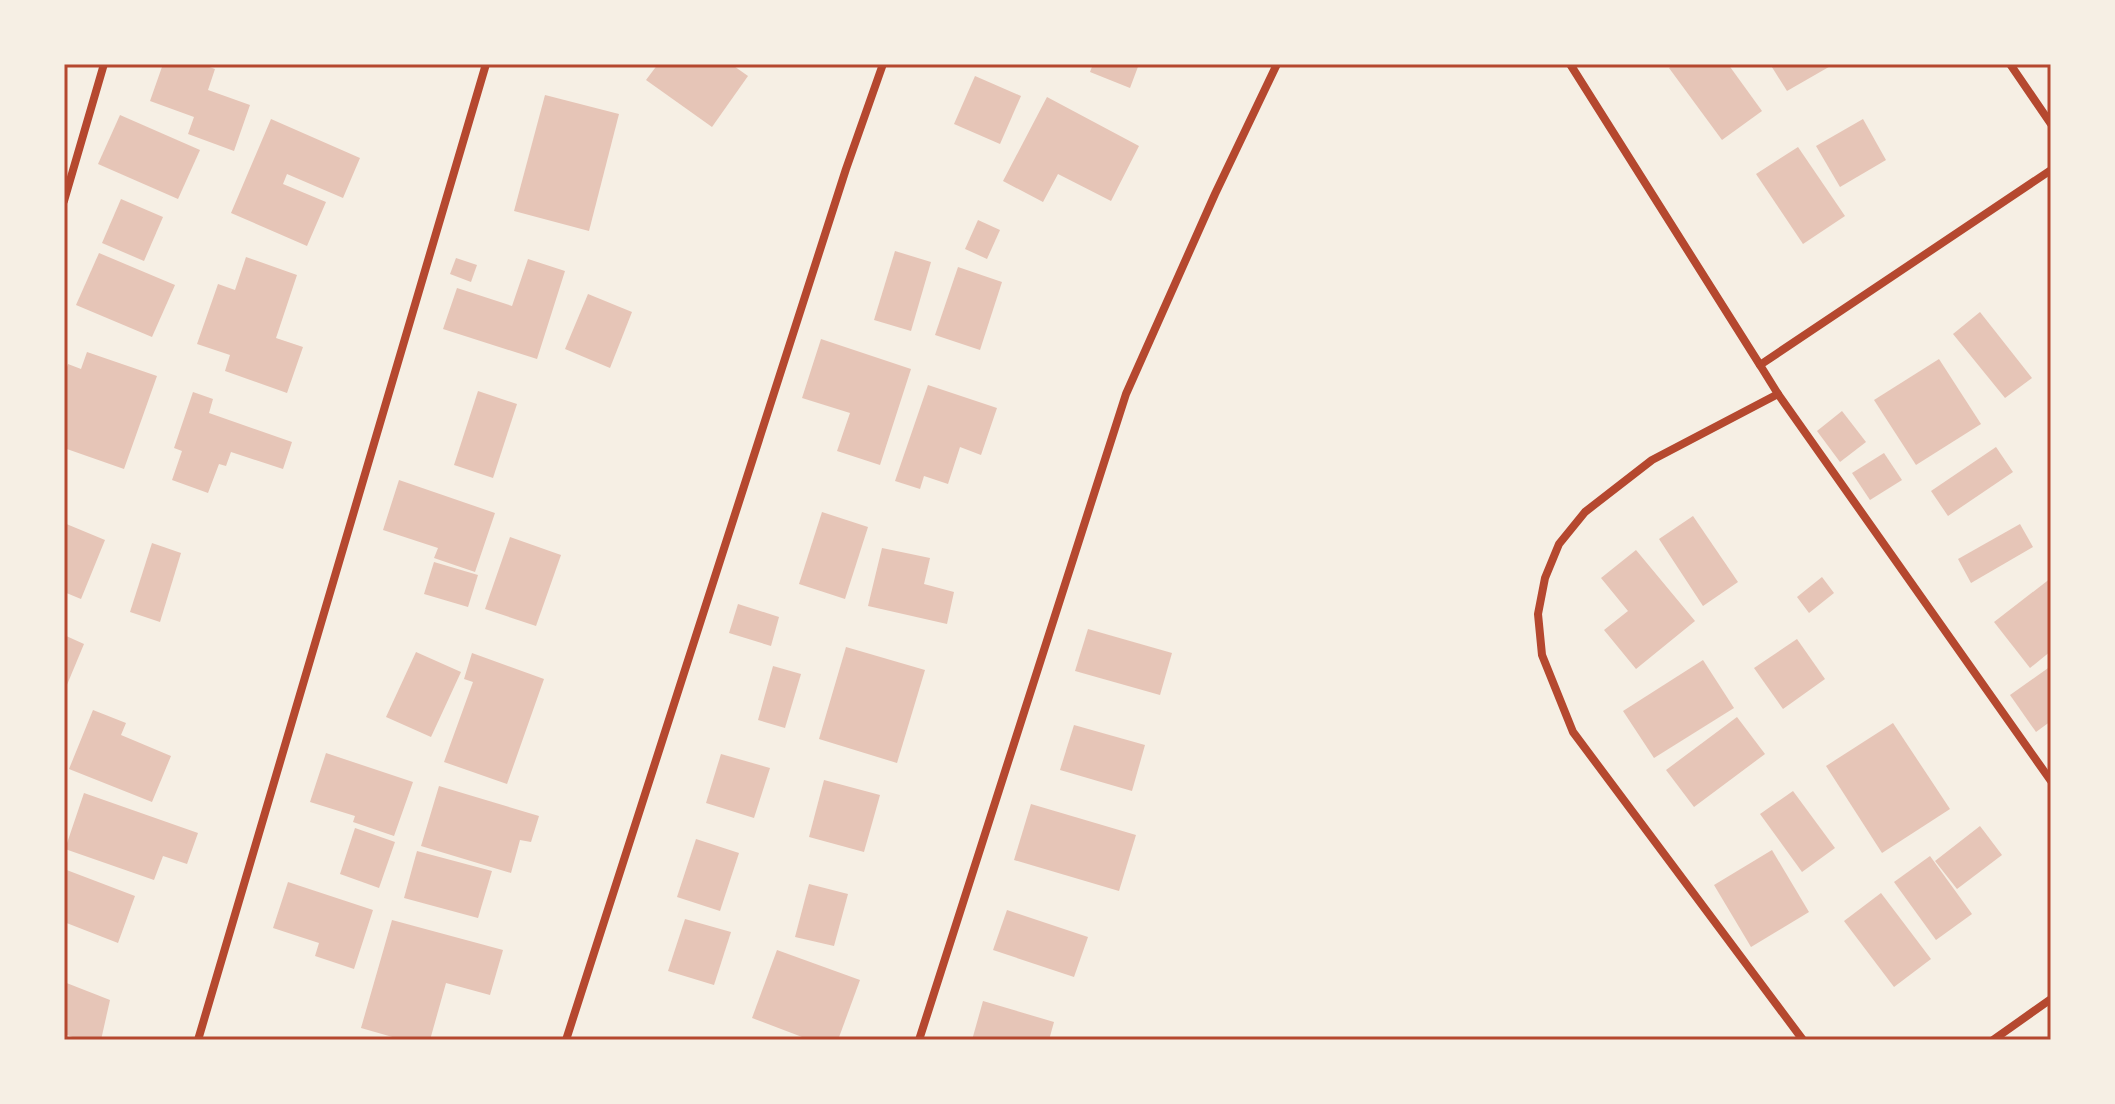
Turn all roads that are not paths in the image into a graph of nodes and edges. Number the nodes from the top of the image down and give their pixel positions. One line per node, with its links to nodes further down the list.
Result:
1 (104, 64): 9 (street)
2 (486, 64): 14 (street)
3 (883, 64): 15 (street)
4 (1277, 64): 16 (street)
5 (1570, 64): 10 (street)
6 (2010, 64): 7 (street)
7 (2051, 124)
8 (2051, 170): 10 (street)
9 (64, 201)
10 (1760, 365): 11 (street)
11 (1778, 394): 12 (street); 17 (street)
12 (2051, 781)
13 (2051, 999): 18 (street)
14 (198, 1040)
15 (566, 1040)
16 (919, 1040)
17 (1803, 1040)
18 (1993, 1040)

